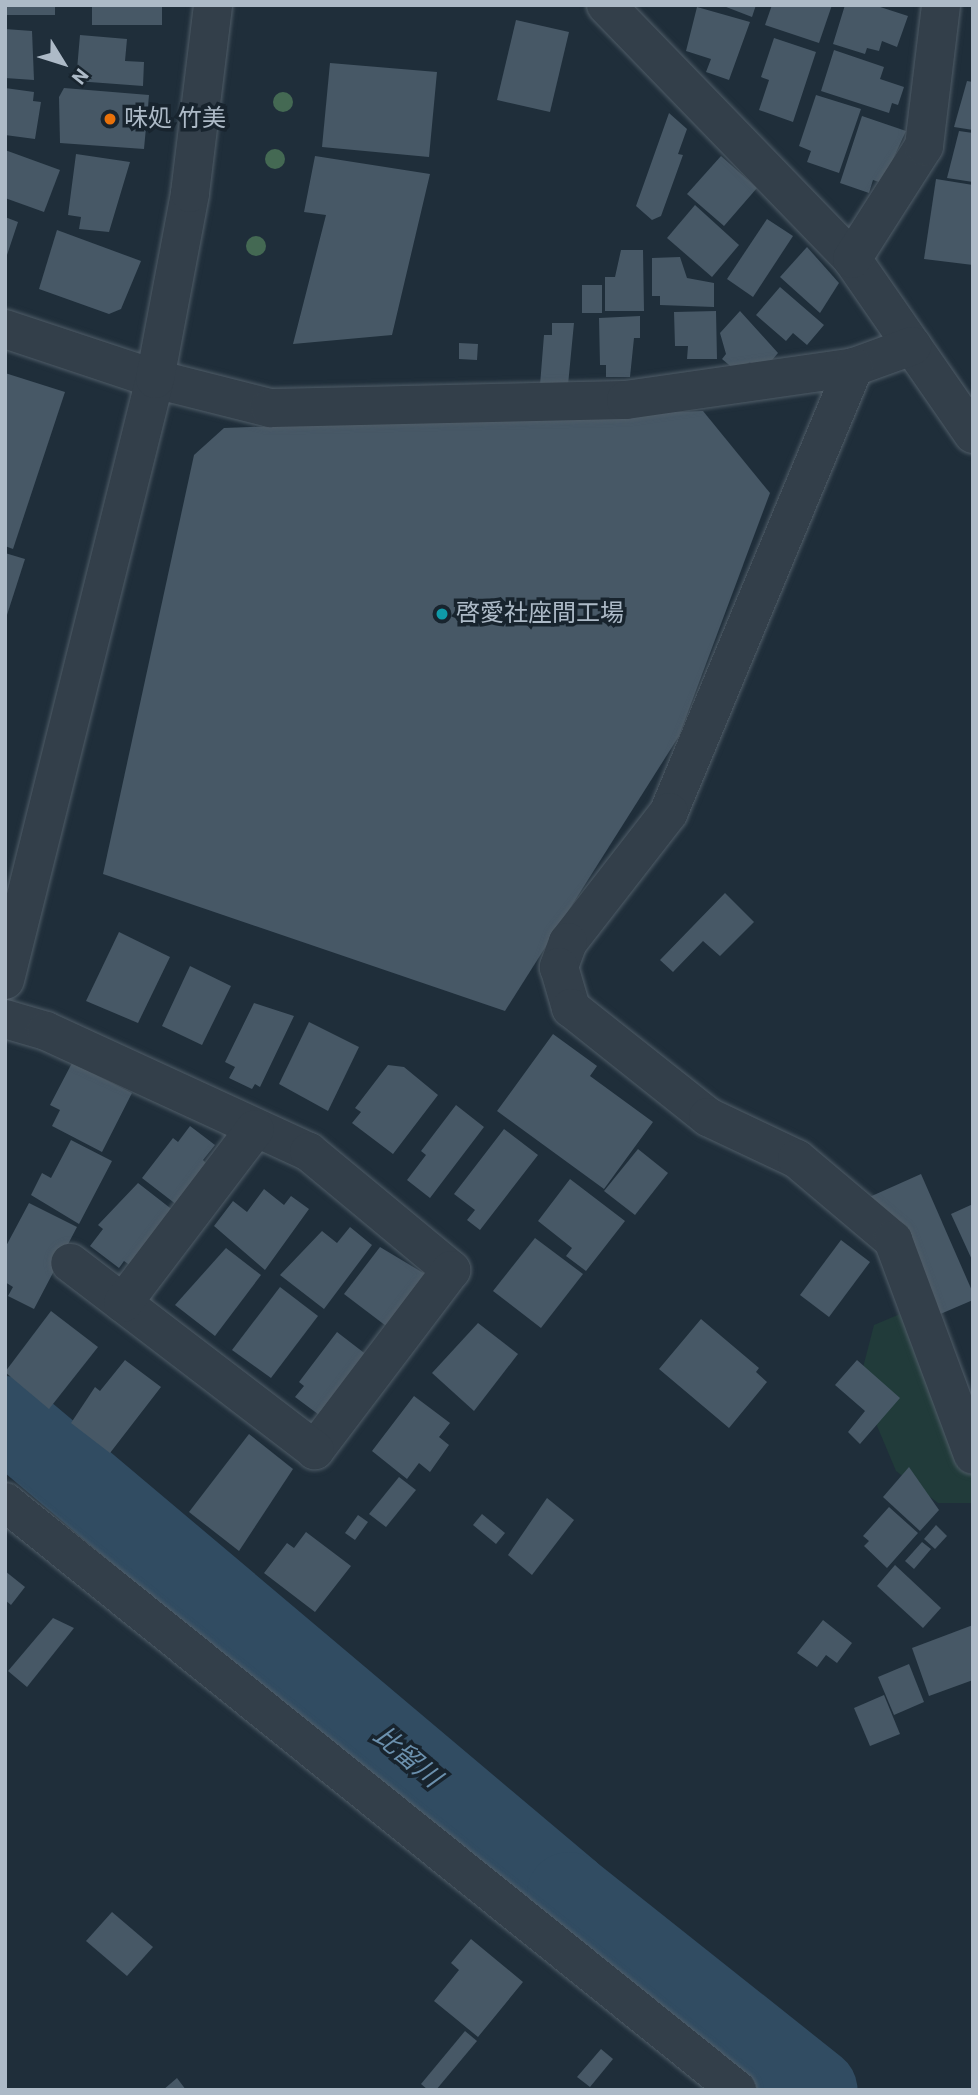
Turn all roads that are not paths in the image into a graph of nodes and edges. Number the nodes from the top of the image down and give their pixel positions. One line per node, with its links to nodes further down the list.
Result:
1 (213, 5): 8 (street)
2 (941, 5): 4 (street)
3 (625, 13): 4 (street)
4 (852, 259): 6 (street)
5 (5, 329): 8 (street)
6 (912, 346): 7 (street); 9 (street)
7 (853, 367): 8 (street); 15 (street)
8 (155, 379): 10 (street)
9 (973, 434)
10 (5, 980)
11 (5, 1019): 12 (street)
12 (255, 1129): 14 (street); 14 (street)
13 (70, 1263): 14 (street)
14 (123, 1303)
15 (973, 1455)
16 (5, 1502): 17 (street)
17 (737, 2090)

